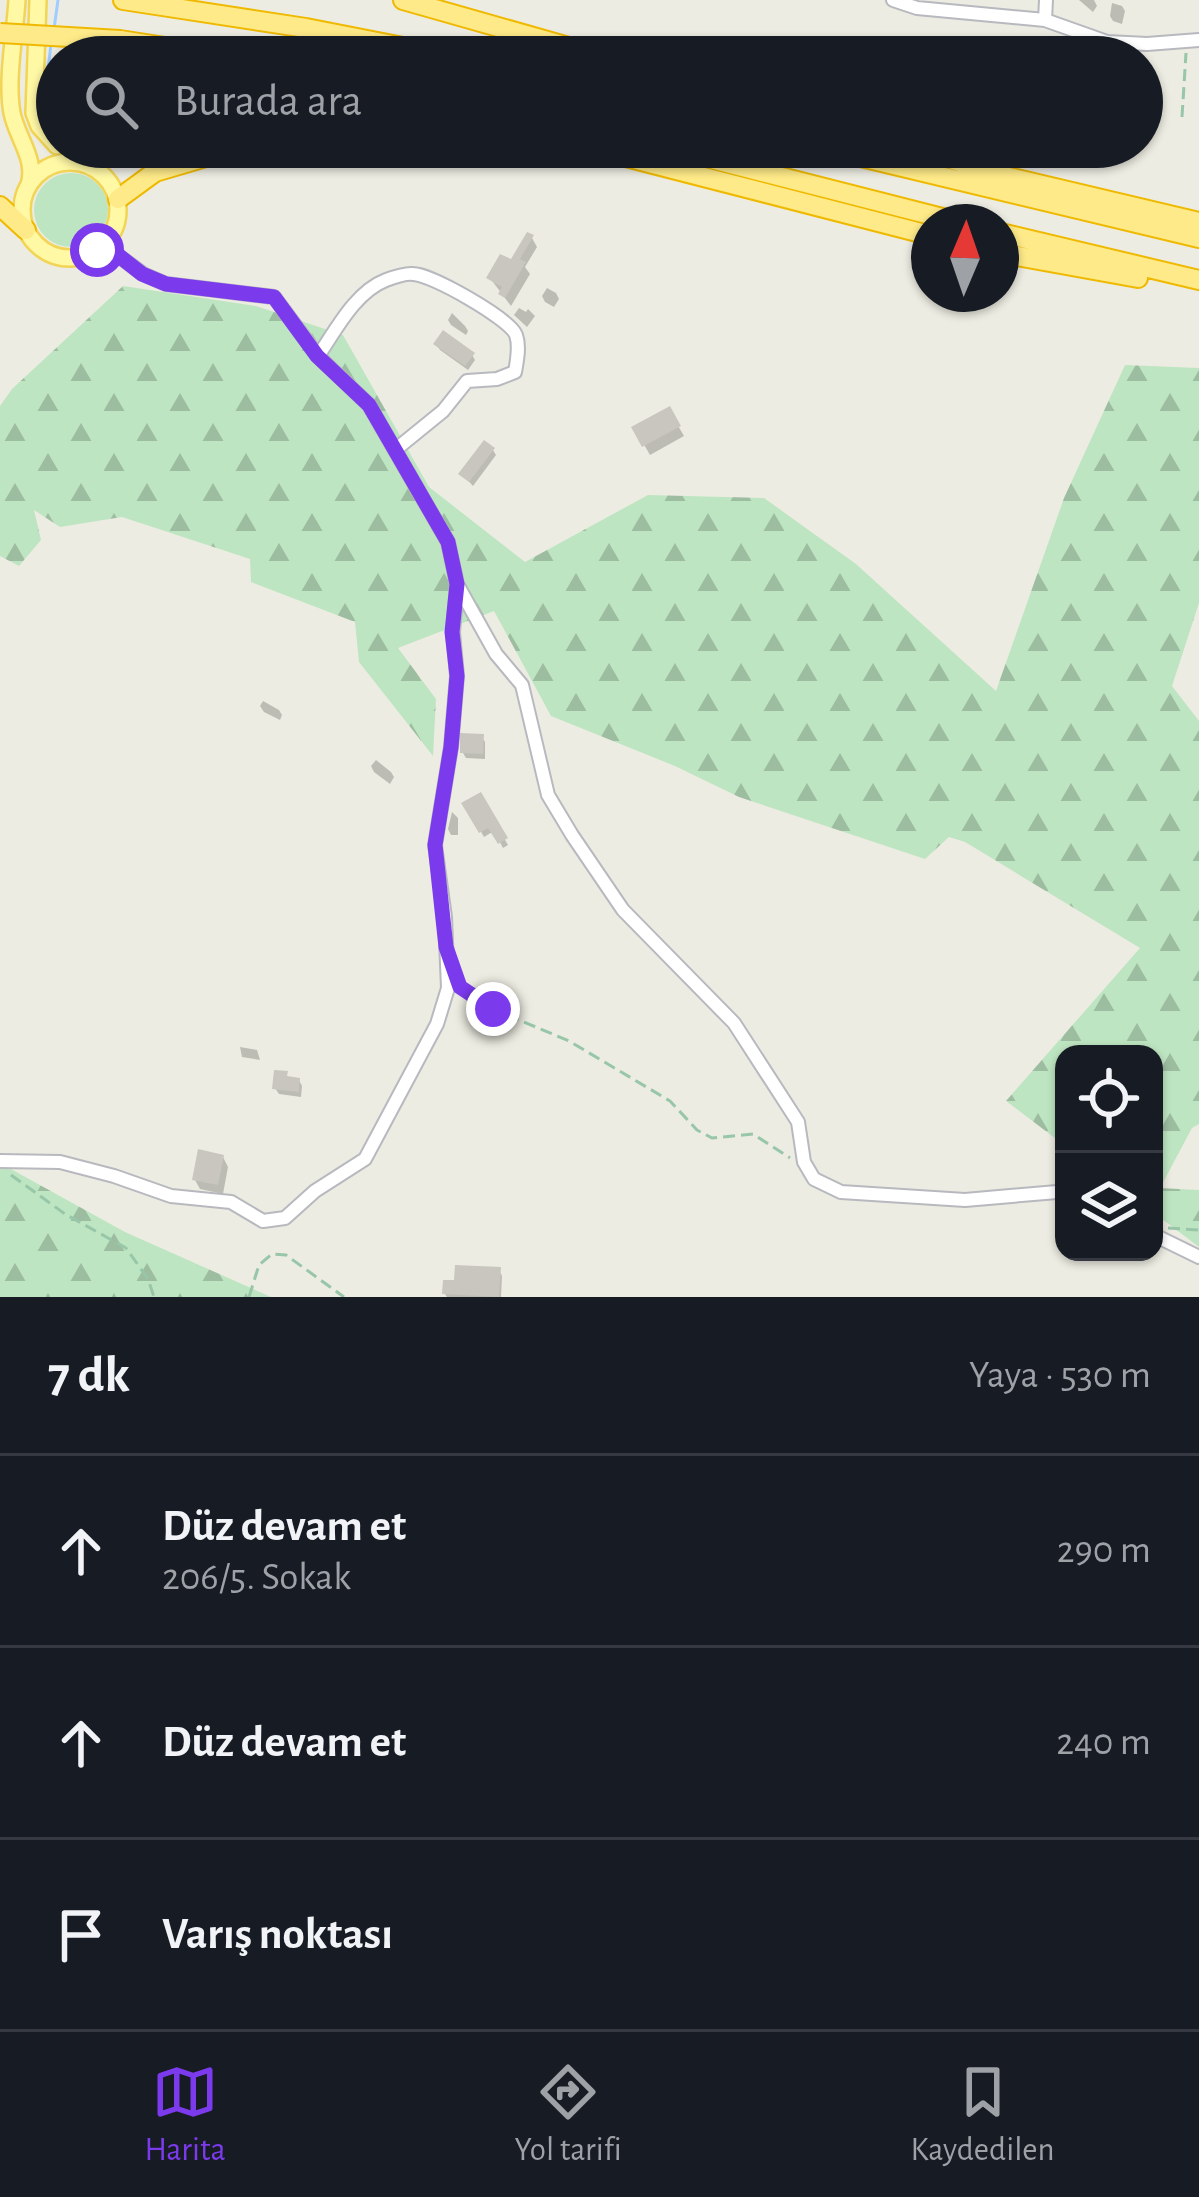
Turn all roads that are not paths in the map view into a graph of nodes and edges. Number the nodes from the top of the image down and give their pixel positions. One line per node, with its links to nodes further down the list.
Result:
1 (17, 0): 24 (main road)
2 (38, 0): 10 (main road)
3 (123, 0): 12 (highway)
4 (403, 0): 13 (highway)
5 (893, 0): 7 (street)
6 (1046, 0): 8 (street)
7 (917, 4): 8 (street)
8 (1045, 20): 14 (street)
9 (0, 33): 11 (highway, bridge)
10 (37, 36)
11 (51, 36)
12 (347, 36)
13 (530, 36)
14 (1090, 36)
15 (36, 56): 16 (main road)
16 (36, 118)
17 (49, 168): 24 (main road)
18 (169, 168): 25 (highway)
19 (668, 168): 30 (highway)
20 (746, 168): 27 (highway)
21 (907, 168): 32 (highway)
22 (978, 168): 28 (highway)
23 (95, 169): 25 (main road)
24 (28, 186): 29 (main road)
25 (118, 199): 33 (main road)
26 (0, 206): 29 (highway)
27 (911, 210)
28 (1199, 222)
29 (26, 230): 33 (main road)
30 (911, 231)
31 (1019, 237): 35 (highway)
32 (1199, 238)
33 (104, 244): 36 (street)
34 (1019, 256): 35 (highway)
35 (1199, 284)
36 (317, 356): 37 (street); 37 (street)
37 (395, 450): 38 (street)
38 (457, 584): 39 (street); 40 (street)
39 (0, 1164)
40 (1055, 1192)
41 (1163, 1236): 42 (street)
42 (1199, 1257)

